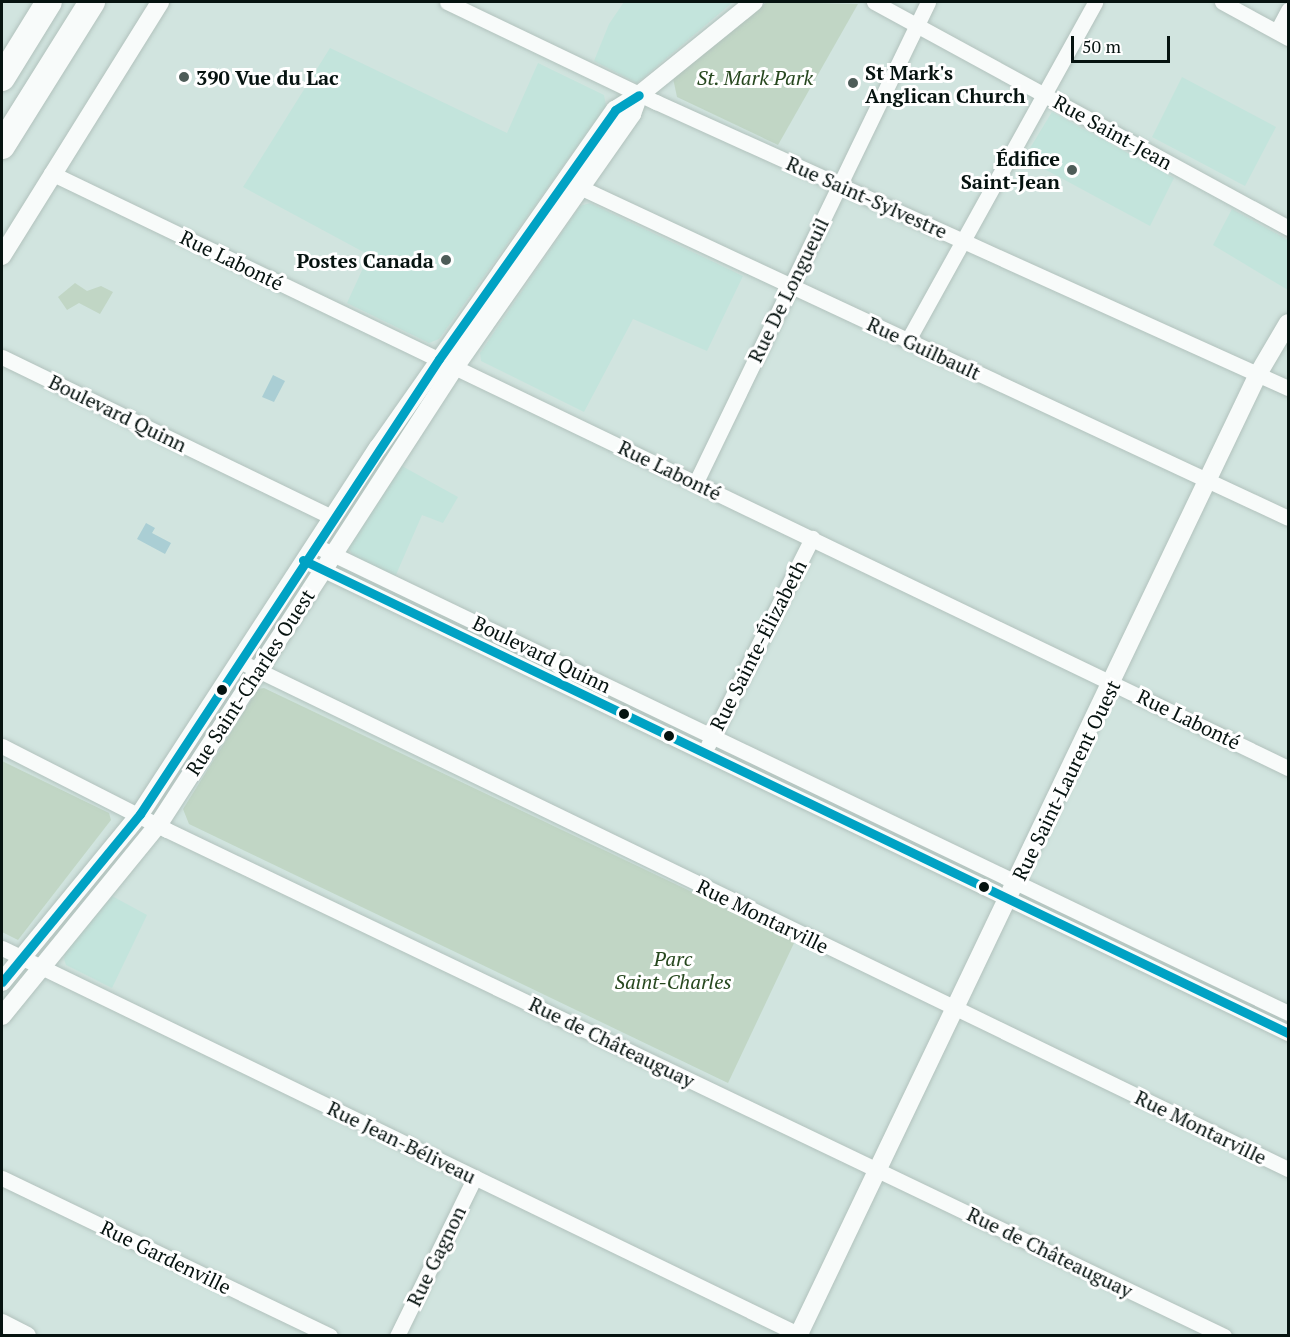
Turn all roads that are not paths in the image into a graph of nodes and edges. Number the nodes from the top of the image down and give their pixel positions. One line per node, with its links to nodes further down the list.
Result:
1 (49, 2): 13 (highway)
2 (92, 2): 16 (highway)
3 (160, 2): 17 (street)
4 (447, 2): 15 (street, Rue Saint-Sylvestre)
5 (754, 2): 15 (street, Rue Saint-Charles Ouest)
6 (874, 2): 11 (street, Rue Saint-Jean)
7 (928, 2): 11 (street, Rue De Longueuil)
8 (1095, 2): 14 (street)
9 (1222, 2): 12 (street)
10 (1288, 10): 12 (street)
11 (916, 25): 14 (street, Rue Saint-Jean); 19 (street, Rue De Longueuil)
12 (1283, 35)
13 (2, 78)
14 (1044, 94): 21 (street, Rue Saint-Jean); 22 (street)
15 (639, 95): 18 (street, Rue Saint-Charles Ouest); 19 (street, Rue Saint-Sylvestre); 20 (street, Rue Saint-Charles Ouest)
16 (2, 146)
17 (51, 173): 23 (street); 28 (street, Rue Labonté)
18 (562, 178): 20 (street, Rue Guilbault); 28 (street, Rue Saint-Charles Ouest)
19 (838, 185): 22 (street, Rue Saint-Sylvestre); 24 (street, Rue De Longueuil)
20 (582, 188): 24 (street, Rue Guilbault); 28 (street, Rue Saint-Charles Ouest)
21 (1288, 228)
22 (963, 241): 26 (street); 29 (street, Rue Saint-Sylvestre)
23 (2, 256)
24 (790, 285): 26 (street, Rue Guilbault); 32 (street, Rue De Longueuil)
25 (1288, 323): 29 (street, Rue Saint-Laurent Ouest)
26 (908, 340): 31 (street, Rue Guilbault)
27 (2, 357): 33 (street, Boulevard Quinn)
28 (447, 363): 32 (street, Rue Labonté); 33 (street, Rue Saint-Charles Ouest); 37 (street, Rue Saint-Charles Ouest)
29 (1258, 374): 30 (street, Rue Saint-Sylvestre); 31 (street, Rue Saint-Laurent Ouest)
30 (1288, 388)
31 (1209, 480): 34 (street, Rue Guilbault); 42 (street, Rue Saint-Laurent Ouest)
32 (696, 483): 35 (street, Rue Labonté)
33 (332, 517): 36 (street, Rue Saint-Charles Ouest)
34 (1288, 518)
35 (812, 538): 42 (street, Rue Labonté); 43 (street, Rue Sainte-Élizabeth)
36 (314, 545): 37 (street, Boulevard Quinn); 38 (street, Rue Saint-Charles Ouest)
37 (332, 554): 39 (street, Rue Saint-Charles Ouest); 43 (street, Boulevard Quinn)
38 (303, 560): 39 (street, Boulevard Quinn); 40 (street, Rue Saint-Charles Ouest)
39 (322, 570): 41 (street, Rue Saint-Charles Ouest); 45 (street, Boulevard Quinn)
40 (239, 661): 41 (street, Rue Montarville); 47 (street, Rue Saint-Charles Ouest)
41 (256, 672): 48 (street, Rue Saint-Charles Ouest); 54 (street, Rue Montarville)
42 (1113, 682): 46 (street, Rue Labonté); 49 (street, Rue Saint-Laurent Ouest)
43 (712, 736): 45 (street, Rue Sainte-Élizabeth); 49 (street, Boulevard Quinn)
44 (2, 746): 47 (street, Rue de Châteauguay)
45 (704, 753): 49 (street, Boulevard Quinn)
46 (1288, 768)
47 (140, 814): 48 (street, Rue de Châteauguay); 51 (street, Rue Saint-Charles Ouest)
48 (158, 825): 52 (street, Rue Saint-Charles Ouest); 59 (street, Rue de Châteauguay)
49 (1012, 892): 54 (street, Rue Saint-Laurent Ouest); 55 (street, Boulevard Quinn); 57 (street, Boulevard Quinn)
50 (2, 948): 51 (street, Rue Jean-Béliveau)
51 (21, 957): 52 (street, Rue Jean-Béliveau); 53 (street, Rue Saint-Charles Ouest)
52 (40, 967): 56 (street, Rue Saint-Charles Ouest); 60 (street, Rue Jean-Béliveau)
53 (2, 982)
54 (955, 1008): 58 (street, Rue Montarville); 59 (street, Rue Saint-Laurent Ouest)
55 (1288, 1013)
56 (2, 1016)
57 (1288, 1033)
58 (1288, 1169)
59 (878, 1170): 66 (street, Rue Saint-Laurent Ouest); 67 (street, Rue de Châteauguay)
60 (475, 1177): 65 (street, Rue Gagnon); 66 (street, Rue Jean-Béliveau)
61 (2, 1178): 64 (street, Rue Gardenville)
62 (2, 1323): 63 (street)
63 (27, 1335)
64 (330, 1335)
65 (397, 1335)
66 (799, 1335)
67 (1224, 1335)

